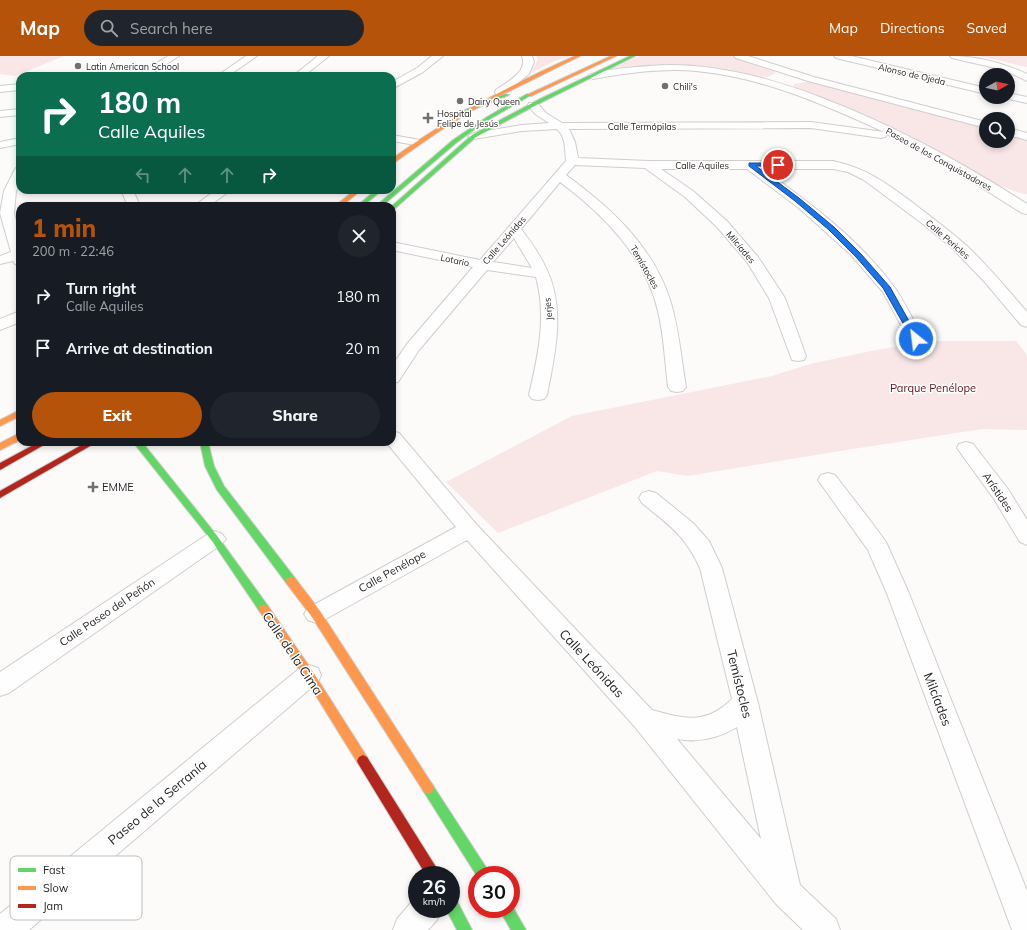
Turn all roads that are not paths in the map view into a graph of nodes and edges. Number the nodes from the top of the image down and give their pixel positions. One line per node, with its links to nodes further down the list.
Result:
1 (174, 56): 15 (street)
2 (252, 56): 16 (street)
3 (324, 56): 17 (street)
4 (438, 56): 24 (street)
5 (527, 56): 31 (street)
6 (578, 56): 31 (street)
7 (595, 56): 25 (street)
8 (614, 56): 39 (street)
9 (633, 56): 18 (street)
10 (739, 56): 14 (street)
11 (839, 56): 13 (street, Alonso de Ojeda)
12 (956, 56): 20 (street)
13 (891, 69): 19 (street); 29 (street, Alonso de Ojeda)
14 (782, 70): 21 (street); 22 (street, Paseo de los Conquistadores)
15 (148, 72)
16 (228, 72)
17 (303, 72)
18 (593, 76): 22 (street, Paseo de los Conquistadores); 34 (street)
19 (878, 76)
20 (1027, 78)
21 (811, 79): 27 (street); 28 (street)
22 (761, 81): 27 (street, Paseo de los Conquistadores)
23 (864, 82): 28 (street)
24 (396, 84)
25 (532, 85): 36 (street); 46 (street)
26 (16, 88): 30 (street)
27 (787, 88): 35 (street, Paseo de los Conquistadores)
28 (851, 89): 40 (street)
29 (979, 89)
30 (0, 90)
31 (500, 92): 36 (street)
32 (1015, 97): 33 (street)
33 (1027, 100)
34 (538, 102): 39 (street); 42 (street); 44 (street)
35 (835, 106): 41 (street, Calle Termópilas); 48 (street, Paseo de los Conquistadores)
36 (465, 111): 50 (street)
37 (16, 112): 38 (street)
38 (0, 114)
39 (491, 116): 59 (street)
40 (979, 123)
41 (811, 125): 42 (street, Calle Termópilas); 48 (street, Calle Termópilas)
42 (560, 126): 44 (street, Calle Termópilas); 53 (street)
43 (1015, 133): 45 (street)
44 (474, 136): 72 (street)
45 (1025, 136)
46 (444, 137)
47 (396, 139): 50 (street)
48 (908, 139): 60 (street, Paseo de los Conquistadores)
49 (16, 142): 51 (street)
50 (416, 142): 52 (street)
51 (0, 145)
52 (396, 159)
53 (572, 161): 54 (street, Calle Aquiles); 58 (street, Calle Leónidas)
54 (648, 165): 55 (street, Calle Aquiles); 86 (street, Milcíades)
55 (750, 165): 56 (street, Calle Aquiles); 85 (street)
56 (856, 170): 83 (street, Calle Pericles)
57 (15, 173): 74 (street)
58 (560, 176): 65 (street, Temístocles); 66 (street, Calle Leónidas)
59 (396, 192)
60 (1002, 193): 67 (street, Paseo de los Conquistadores); 73 (street, Paseo de los Conquistadores)
61 (218, 194): 68 (street)
62 (353, 194): 69 (street)
63 (374, 194): 70 (street)
64 (393, 194): 71 (street)
65 (584, 194): 66 (street); 88 (street, Temístocles)
66 (540, 197): 75 (street, Calle Leónidas)
67 (1027, 197)
68 (206, 202)
69 (343, 202)
70 (365, 202)
71 (384, 202)
72 (396, 205)
73 (1027, 210)
74 (3, 214): 77 (street)
75 (514, 230): 80 (street, Calle Leónidas); 81 (street, Jerjes)
76 (396, 247): 80 (street, Lotario)
77 (16, 250)
78 (16, 258): 79 (street)
79 (0, 260)
80 (482, 265): 81 (street, Lotario); 87 (street, Calle Leónidas)
81 (542, 274): 89 (street, Jerjes)
82 (16, 318): 84 (street)
83 (1027, 322)
84 (0, 325)
85 (916, 339)
86 (798, 356)
87 (396, 372)
88 (677, 387)
89 (538, 395)
90 (16, 415): 92 (street)
91 (16, 420): 93 (street)
92 (0, 423)
93 (0, 426)
94 (16, 438): 100 (street)
95 (396, 442): 107 (street, Calle Leónidas)
96 (38, 446): 103 (street)
97 (86, 446): 105 (street)
98 (144, 446): 109 (street, Calle de la Cima)
99 (204, 446): 110 (street)
100 (0, 447)
101 (64, 448): 105 (street)
102 (966, 448): 108 (street, Arístides)
103 (0, 467)
104 (828, 480): 128 (street, Milcíades)
105 (0, 494)
106 (649, 498): 113 (street, Temístocles)
107 (469, 529): 110 (street, Calle Penélope); 114 (street, Calle Leónidas)
108 (1027, 538)
109 (215, 539): 111 (street, Calle de la Cima); 112 (street, Calle Paseo del Peñón)
110 (316, 614): 117 (street)
111 (309, 675): 115 (street, Paseo de la Serranía); 116 (street, Calle de la Cima)
112 (0, 685)
113 (745, 703): 114 (street); 118 (street, Temístocles)
114 (644, 719): 118 (street, Calle Leónidas)
115 (93, 856)
116 (428, 866)
117 (478, 866)
118 (787, 893): 127 (street, Calle Leónidas)
119 (418, 918): 124 (street)
120 (459, 918): 125 (street)
121 (512, 918): 126 (street)
122 (17, 920): 123 (street, Paseo de la Serranía)
123 (5, 930)
124 (408, 930)
125 (465, 930)
126 (519, 930)
127 (825, 930)
128 (1027, 930)

